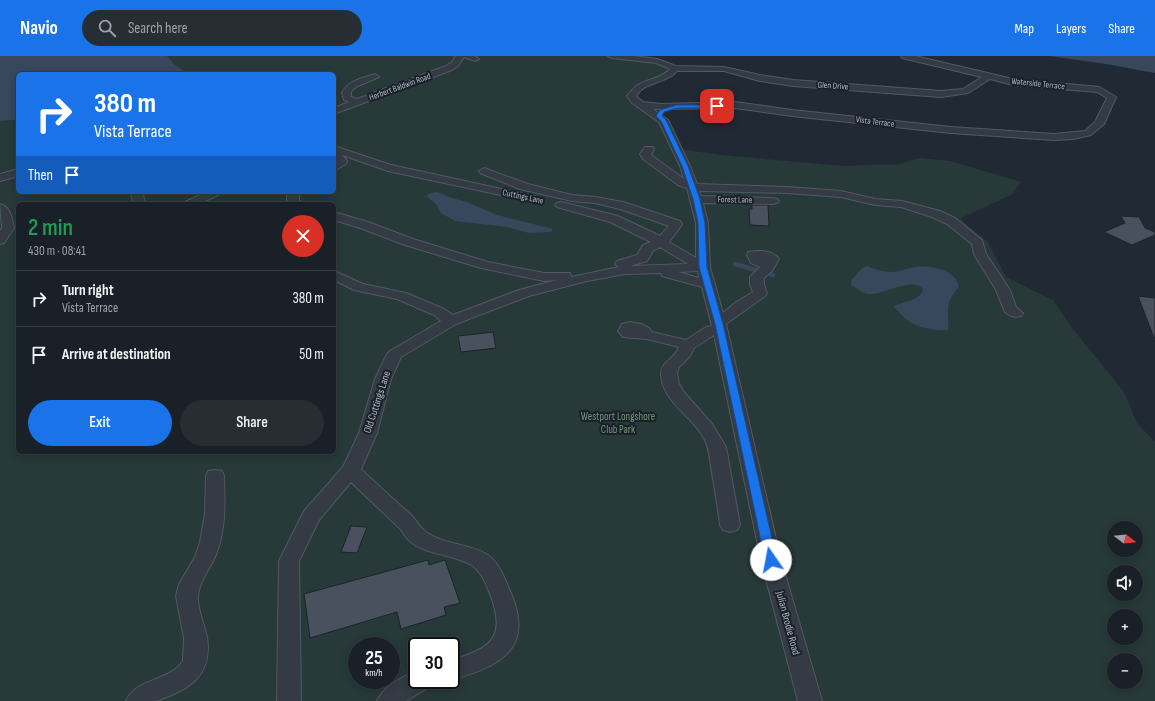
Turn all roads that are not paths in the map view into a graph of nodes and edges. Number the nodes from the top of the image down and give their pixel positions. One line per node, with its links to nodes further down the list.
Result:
1 (460, 56): 7 (street, Herbert Baldwin Road)
2 (612, 56): 4 (street)
3 (905, 56): 6 (street, Waterside Terrace)
4 (675, 68): 6 (street, Glen Drive); 8 (street, Julian Brodie Road)
5 (375, 77): 7 (street)
6 (988, 77): 12 (street, Waterside Terrace)
7 (357, 103): 10 (street, Herbert Baldwin Road)
8 (642, 105): 9 (street, Vista Terrace); 11 (street, Julian Brodie Road)
9 (677, 107): 11 (street, Vista Terrace); 12 (street, Vista Terrace)
10 (336, 110)
11 (659, 116): 20 (street, Julian Brodie Road)
12 (1073, 136)
13 (649, 149): 20 (street)
14 (336, 150): 29 (street, Cuttings Lane)
15 (336, 156): 16 (street)
16 (336, 167)
17 (484, 171): 29 (street)
18 (16, 173): 19 (street)
19 (0, 178)
20 (692, 186): 22 (street, Julian Brodie Road); 33 (street)
21 (211, 194): 24 (street); 25 (street)
22 (696, 199): 23 (street, Forest Lane); 31 (street, Julian Brodie Road)
23 (773, 201)
24 (193, 202)
25 (219, 202)
26 (0, 208): 28 (street)
27 (336, 217): 29 (street)
28 (0, 240)
29 (660, 242): 31 (street, Cuttings Lane)
30 (764, 271): 35 (street)
31 (705, 275): 34 (street, Old Cuttings Lane); 47 (street, Julian Brodie Road)
32 (336, 276): 34 (street)
33 (1016, 313)
34 (451, 320): 39 (street, Old Cuttings Lane)
35 (724, 320)
36 (711, 330): 38 (street)
37 (647, 335): 38 (street)
38 (687, 345): 41 (street)
39 (351, 470): 42 (street); 45 (street, Old Cuttings Lane)
40 (215, 476): 44 (street)
41 (730, 526)
42 (460, 667)
43 (408, 687): 46 (street)
44 (138, 701)
45 (289, 701)
46 (389, 701)
47 (810, 701)

